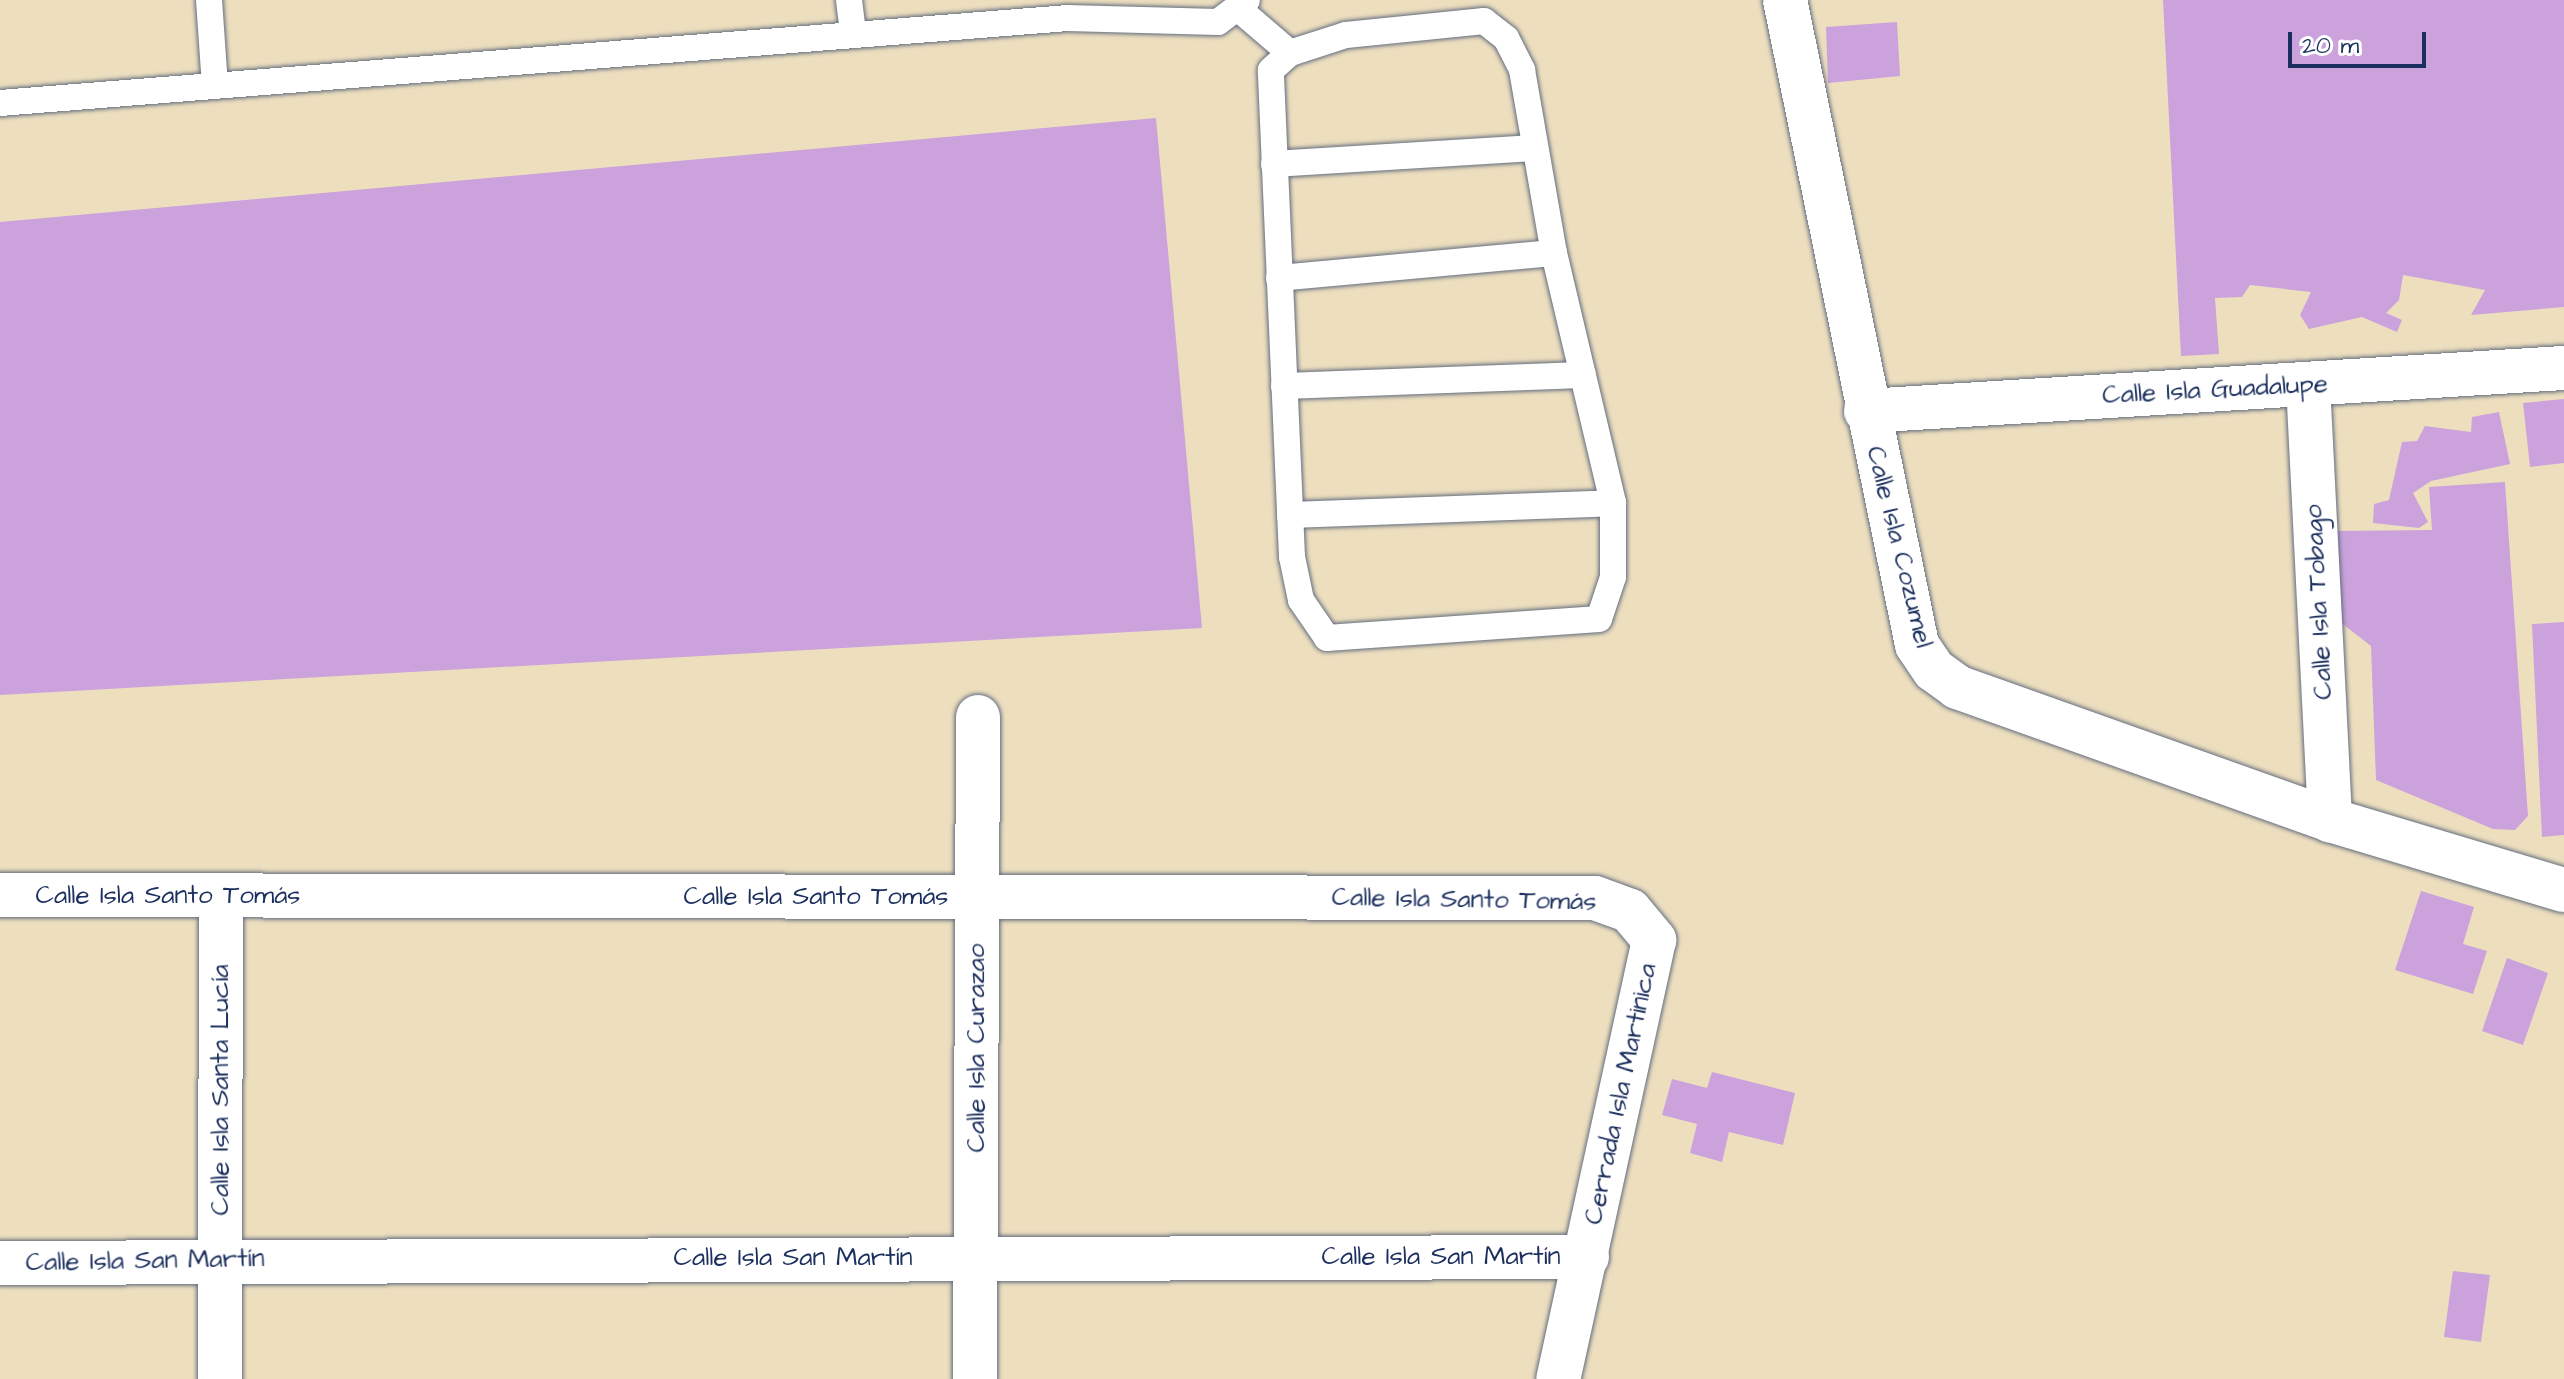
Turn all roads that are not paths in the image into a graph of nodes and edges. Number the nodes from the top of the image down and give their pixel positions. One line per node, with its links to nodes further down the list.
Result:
1 (209, 0): 8 (lane)
2 (849, 0): 6 (lane)
3 (1785, 0): 18 (street, Calle Isla Cozumel)
4 (1243, 5): 5 (lane); 7 (lane)
5 (1066, 9): 6 (lane)
6 (853, 34): 8 (lane)
7 (1290, 53): 10 (lane); 11 (lane)
8 (215, 86): 9 (lane)
9 (0, 103)
10 (1534, 148): 11 (lane); 12 (lane)
11 (1274, 164): 13 (lane)
12 (1554, 253): 13 (lane); 15 (lane)
13 (1279, 278): 17 (lane)
14 (2564, 368): 16 (street, Calle Isla Guadalupe)
15 (1583, 375): 17 (lane); 19 (lane)
16 (2308, 384): 18 (street, Calle Isla Guadalupe); 22 (street, Calle Isla Tobago)
17 (1284, 386): 20 (lane)
18 (1866, 411): 22 (street, Calle Isla Cozumel)
19 (1613, 503): 20 (lane); 20 (lane)
20 (1290, 515)
21 (978, 717): 26 (street, Calle Isla Curazao)
22 (2330, 820): 23 (street, Calle Isla Cozumel)
23 (2564, 890)
24 (0, 895): 25 (street, Calle Isla Santo Tomás)
25 (221, 897): 26 (street, Calle Isla Santo Tomás); 30 (street, Calle Isla Santa Lucía)
26 (977, 898): 27 (street, Calle Isla Santo Tomás); 28 (street, Calle Isla Curazao)
27 (1630, 911): 29 (street, Cerrada Isla Martinica)
28 (976, 1257): 29 (street, Calle Isla San Martín); 30 (street, Calle Isla San Martín); 33 (street, Calle Isla Curazao)
29 (1587, 1257): 34 (street, Cerrada Isla Martinica)
30 (221, 1259): 31 (street, Calle Isla San Martín); 32 (street, Calle Isla Santa Lucía)
31 (0, 1263)
32 (220, 1379)
33 (975, 1379)
34 (1558, 1379)

